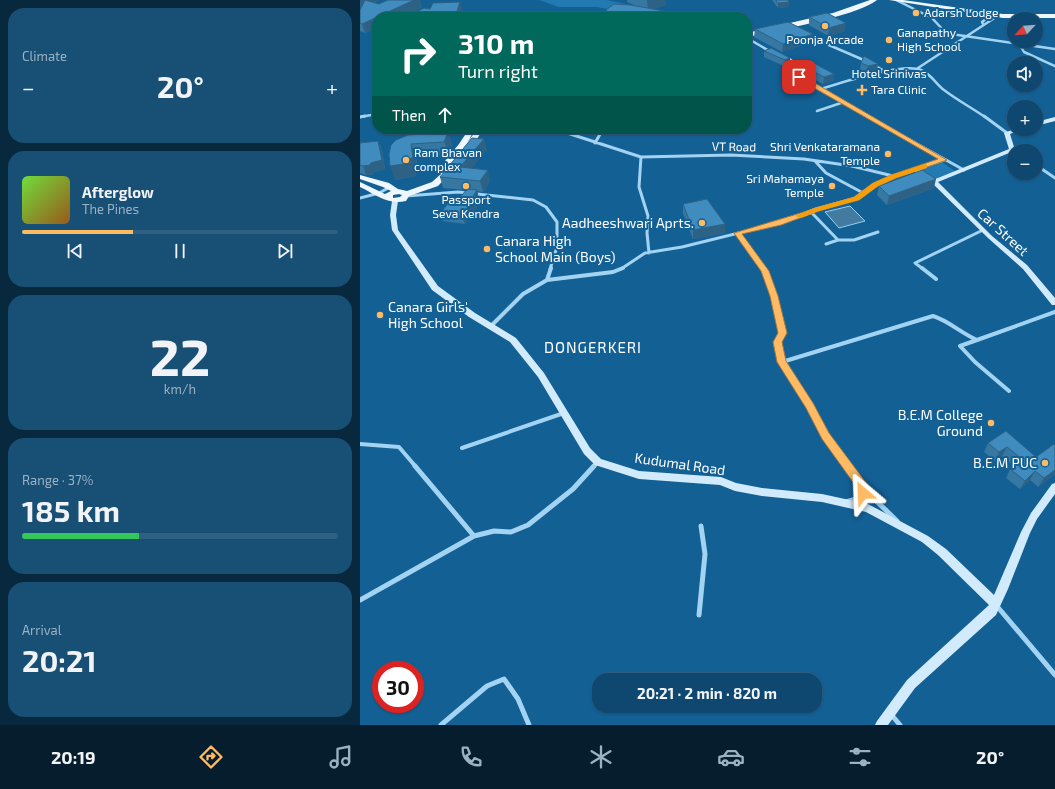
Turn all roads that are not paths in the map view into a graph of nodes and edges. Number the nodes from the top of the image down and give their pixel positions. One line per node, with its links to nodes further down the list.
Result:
1 (869, 0): 9 (main road)
2 (874, 0): 9 (main road)
3 (892, 0): 4 (main road)
4 (896, 0): 6 (main road); 13 (street)
5 (906, 0): 6 (main road)
6 (996, 14): 7 (main road); 8 (street); 8 (street)
7 (1055, 15)
8 (983, 24): 13 (street)
9 (783, 25): 10 (street); 11 (main road)
10 (792, 29)
11 (752, 33)
12 (805, 35): 23 (street)
13 (963, 37): 15 (street); 22 (street)
14 (752, 41): 19 (street)
15 (1007, 43)
16 (1022, 48): 21 (street)
17 (1043, 48): 18 (street)
18 (1055, 49)
19 (778, 55)
20 (783, 57): 24 (street)
21 (1055, 66)
22 (918, 68): 23 (street); 31 (street)
23 (886, 72): 24 (street)
24 (820, 89): 25 (street)
25 (844, 102): 26 (street); 39 (street)
26 (817, 111)
27 (372, 115): 28 (street)
28 (360, 117)
29 (1055, 119): 30 (street)
30 (1043, 122)
31 (1007, 133)
32 (469, 134): 49 (main road)
33 (477, 134): 49 (main road)
34 (569, 134): 36 (street, VT Road)
35 (600, 134): 36 (street)
36 (595, 143): 38 (street, VT Road)
37 (1007, 152): 42 (street)
38 (641, 157): 40 (street, VT Road); 60 (street)
39 (944, 160): 41 (street, VT Road); 42 (street)
40 (815, 161): 44 (street, VT Road); 51 (street)
41 (915, 170): 44 (street, VT Road); 47 (street, Car Street)
42 (964, 170): 47 (street)
43 (1043, 170): 46 (street)
44 (893, 176): 51 (street)
45 (360, 177): 49 (main road)
46 (1055, 178)
47 (933, 181): 55 (street, Car Street)
48 (360, 184): 50 (main road)
49 (400, 192): 50 (street); 53 (main road); 62 (street)
50 (379, 193): 52 (street); 53 (main road)
51 (865, 194): 54 (street)
52 (360, 198)
53 (392, 200): 66 (street)
54 (811, 212): 57 (street); 58 (street)
55 (983, 230): 61 (street); 63 (street, Car Street)
56 (878, 232): 58 (street)
57 (738, 233): 60 (street); 68 (street)
58 (838, 240): 59 (street)
59 (826, 244)
60 (649, 253): 62 (street)
61 (936, 279)
62 (547, 280): 66 (street)
63 (1052, 296): 64 (street, Car Street)
64 (1055, 303)
65 (1055, 312): 67 (street)
66 (491, 326): 70 (street)
67 (977, 340): 68 (street); 69 (street)
68 (782, 362): 75 (street)
69 (1009, 391)
70 (564, 413): 72 (street); 73 (street)
71 (360, 444): 79 (street)
72 (462, 448)
73 (598, 462): 76 (street, Kudumal Road); 79 (street)
74 (1055, 487): 81 (street)
75 (863, 488): 76 (street); 78 (street)
76 (842, 502): 78 (street, Kudumal Road)
77 (701, 526): 82 (street)
78 (902, 526): 81 (street, Kudumal Road)
79 (474, 536): 80 (street)
80 (360, 600)
81 (996, 604): 83 (street); 84 (street)
82 (699, 615)
83 (1055, 675)
84 (890, 713): 87 (street); 88 (street)
85 (441, 725): 86 (street)
86 (529, 725)
87 (880, 725)
88 (900, 725)

